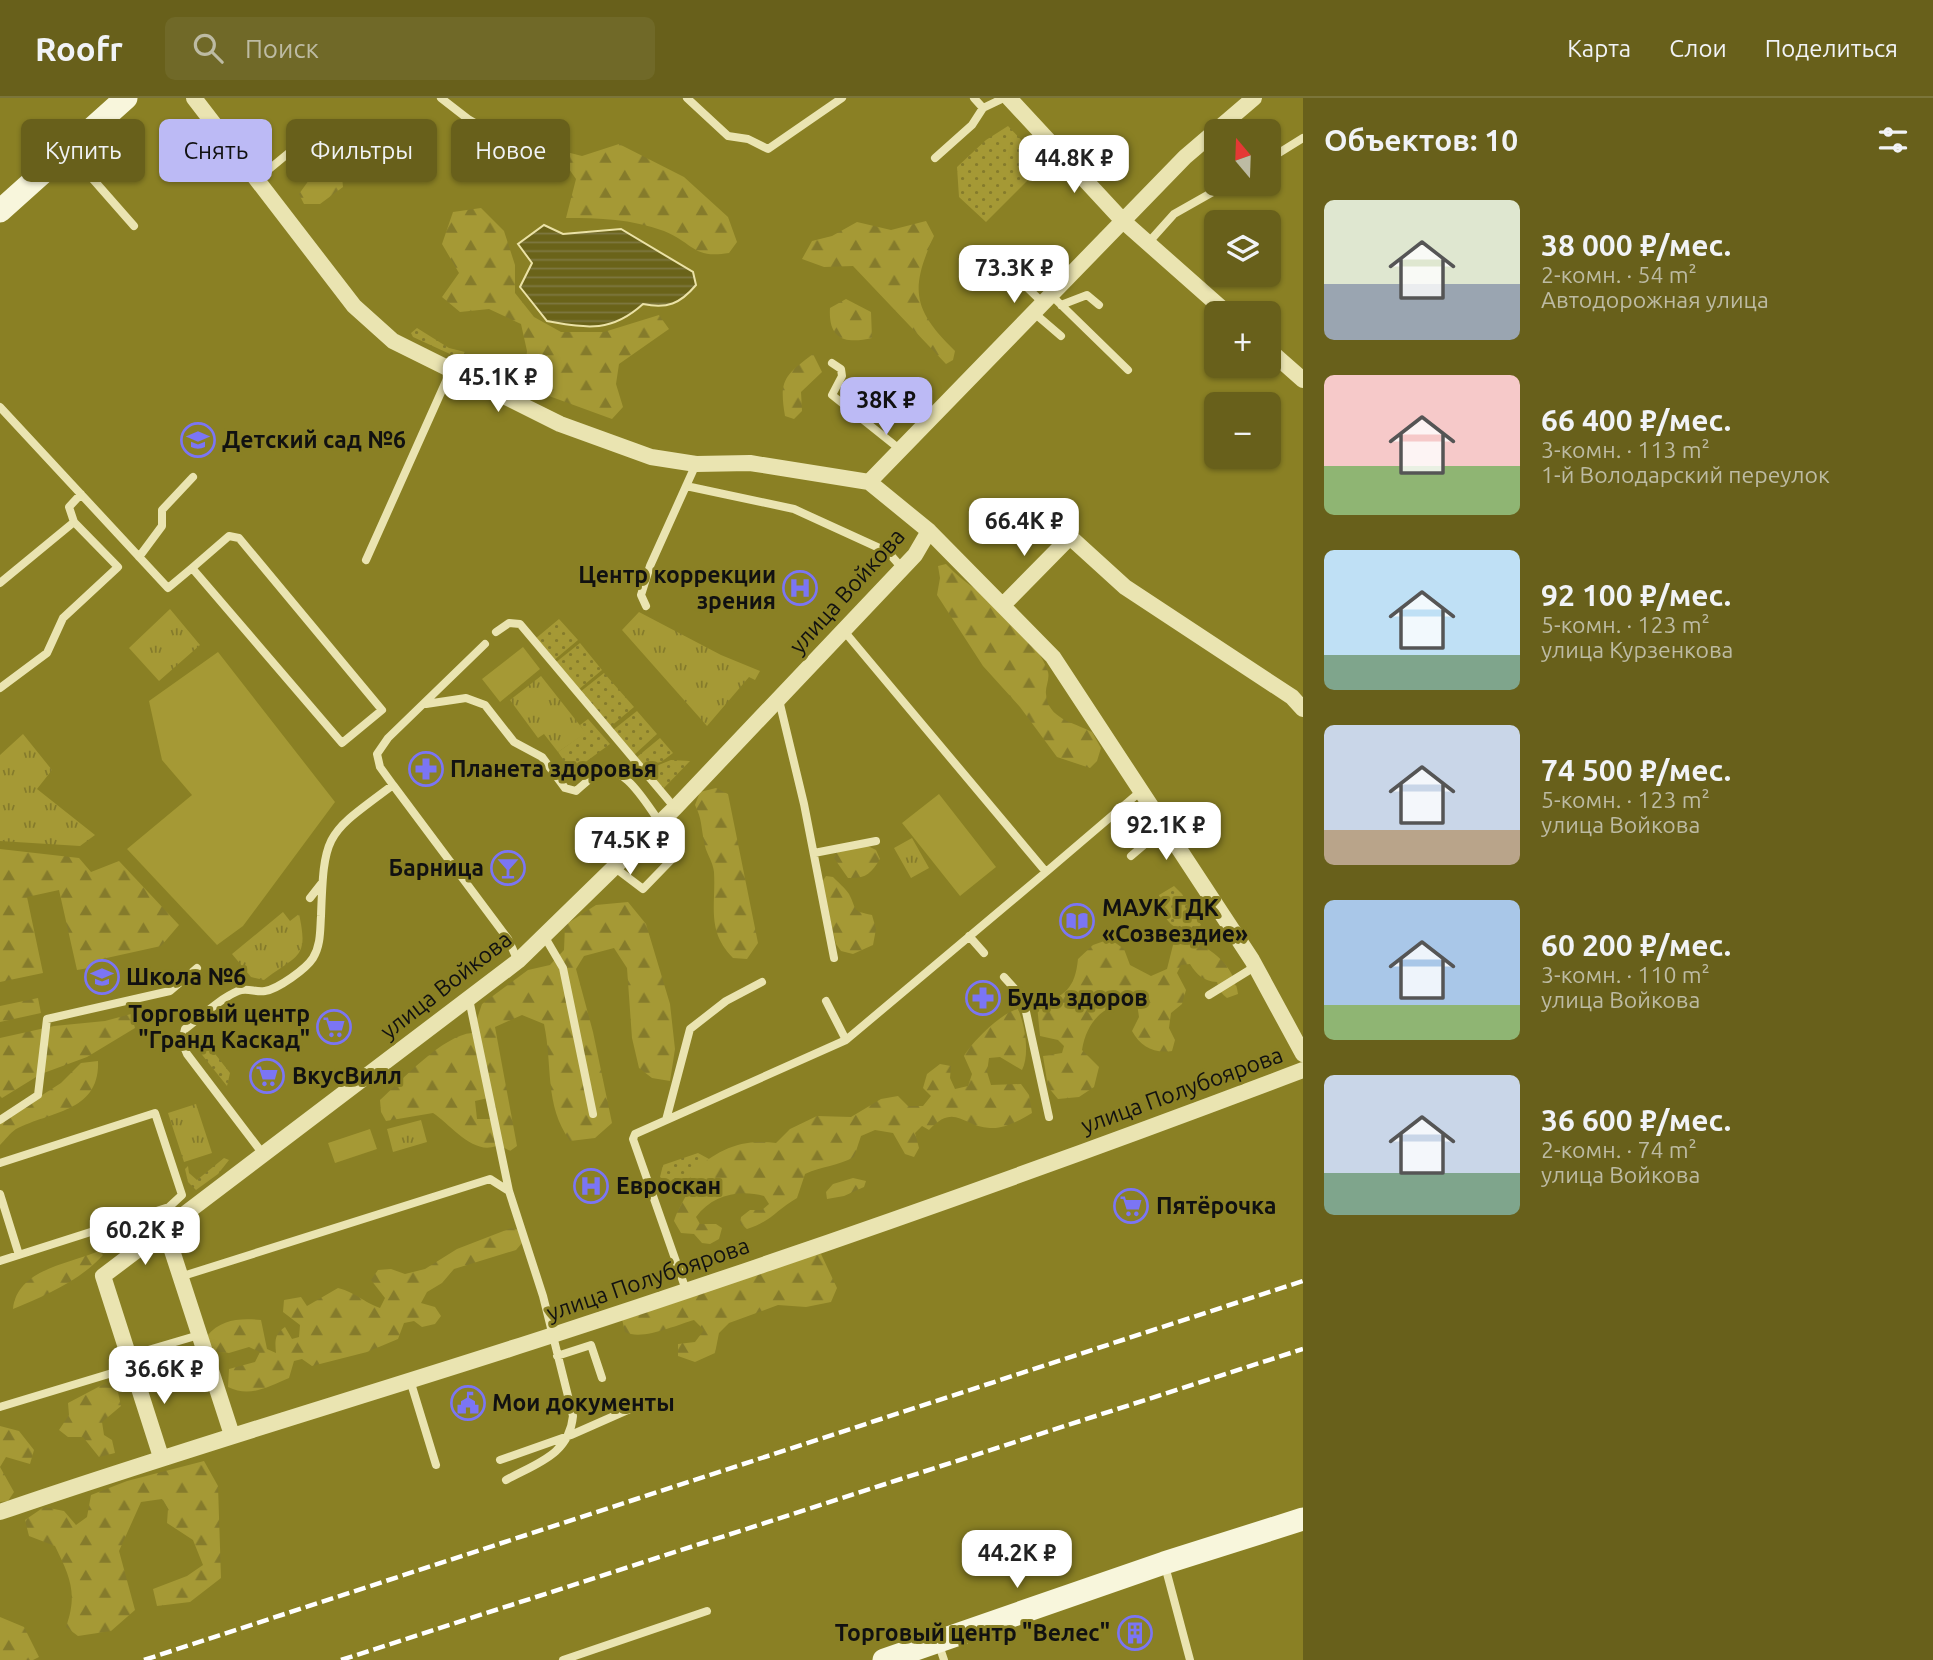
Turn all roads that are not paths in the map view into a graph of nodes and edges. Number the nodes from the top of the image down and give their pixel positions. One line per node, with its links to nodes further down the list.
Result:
1 (126, 98): 11 (main road)
2 (194, 98): 12 (street)
3 (441, 98): 13 (lane)
4 (687, 98): 5 (lane)
5 (842, 98)
6 (974, 98): 10 (lane)
7 (1004, 98): 10 (lane)
8 (1009, 98): 24 (street)
9 (1254, 98): 24 (street)
10 (983, 108): 17 (lane)
11 (103, 119)
12 (210, 119)
13 (468, 119)
14 (1303, 138): 15 (lane)
15 (1281, 152)
16 (286, 155): 18 (lane)
17 (935, 158)
18 (272, 167)
19 (32, 182): 23 (main road)
20 (96, 182): 25 (lane)
21 (258, 182): 34 (street)
22 (1206, 196): 26 (lane)
23 (0, 211)
24 (1123, 220): 26 (street); 30 (street)
25 (134, 226)
26 (1148, 243): 28 (street)
27 (1002, 263): 30 (lane)
28 (1213, 301)
29 (1099, 305): 30 (lane)
30 (1038, 308): 31 (lane); 35 (lane); 38 (street)
31 (1061, 336)
32 (1281, 361): 36 (street)
33 (832, 363): 38 (lane)
34 (451, 370): 39 (street); 47 (lane)
35 (1128, 370)
36 (1303, 380)
37 (0, 407): 43 (lane)
38 (903, 452): 41 (street)
39 (696, 464): 41 (street); 42 (lane)
40 (193, 477): 46 (lane)
41 (869, 482): 45 (street)
42 (686, 486): 49 (lane); 52 (lane)
43 (81, 494): 44 (lane); 46 (lane)
44 (75, 522): 50 (lane); 56 (lane)
45 (929, 531): 49 (street, улица Войкова); 51 (street)
46 (139, 557): 48 (lane)
47 (366, 560)
48 (192, 568): 48 (lane)
49 (902, 568): 53 (street, улица Войкова)
50 (0, 583)
51 (1003, 605): 59 (street); 61 (street)
52 (646, 606)
53 (844, 631): 57 (street, улица Войкова); 69 (lane)
54 (496, 632): 62 (lane)
55 (485, 644): 58 (lane)
56 (0, 688)
57 (779, 700): 62 (street, улица Войкова); 66 (lane)
58 (426, 704): 60 (lane); 63 (lane)
59 (1303, 709)
60 (393, 785): 70 (lane); 76 (lane)
61 (1141, 791): 64 (street); 69 (lane)
62 (675, 808): 63 (street, улица Войкова)
63 (657, 826): 68 (street, улица Войкова); 68 (lane)
64 (1165, 827): 67 (lane); 77 (street)
65 (876, 841): 66 (lane)
66 (814, 853): 75 (lane)
67 (1131, 856)
68 (614, 867): 72 (street, улица Войкова)
69 (1046, 872): 73 (lane)
70 (321, 884): 71 (lane); 91 (lane)
71 (310, 898)
72 (544, 934): 76 (street, улица Войкова); 87 (lane)
73 (969, 936): 74 (lane); 84 (lane)
74 (984, 953)
75 (834, 958)
76 (519, 961): 82 (street, улица Войкова)
77 (1256, 966): 81 (lane); 85 (street)
78 (197, 968): 89 (lane)
79 (1004, 976): 88 (lane)
80 (762, 982): 90 (lane)
81 (1209, 995)
82 (469, 999): 91 (street, улица Войкова); 93 (lane)
83 (826, 1001): 84 (lane)
84 (846, 1040): 90 (lane)
85 (1303, 1054)
86 (1303, 1070): 99 (street, улица Полубоярова)
87 (593, 1114)
88 (1049, 1117)
89 (0, 1120)
90 (666, 1120): 99 (lane)
91 (263, 1154): 95 (street, улица Войкова)
92 (0, 1163): 96 (lane)
93 (509, 1191): 98 (lane); 101 (lane)
94 (0, 1194): 96 (lane)
95 (165, 1229): 98 (street); 103 (street, улица Войкова)
96 (19, 1255): 97 (lane)
97 (0, 1261)
98 (183, 1276): 100 (street)
99 (686, 1290): 101 (street, улица Полубоярова)
100 (201, 1334): 103 (lane); 108 (street)
101 (554, 1335): 102 (lane); 105 (street, улица Полубоярова)
102 (557, 1356): 104 (lane); 109 (lane)
103 (130, 1361): 107 (lane); 110 (street, улица Войкова)
104 (602, 1378)
105 (410, 1380): 108 (street, улица Полубоярова); 112 (lane)
106 (648, 1401): 109 (lane)
107 (0, 1406)
108 (233, 1435): 110 (street, улица Полубоярова)
109 (571, 1435): 111 (lane); 113 (lane)
110 (161, 1457): 114 (street, улица Полубоярова)
111 (500, 1461)
112 (436, 1465)
113 (506, 1480)
114 (0, 1511)
115 (1303, 1521): 116 (main road)
116 (1164, 1563): 118 (main road); 122 (lane)
117 (707, 1611): 120 (lane)
118 (941, 1651): 119 (main road)
119 (904, 1656): 121 (main road)
120 (563, 1660)
121 (884, 1660)
122 (1190, 1660)

